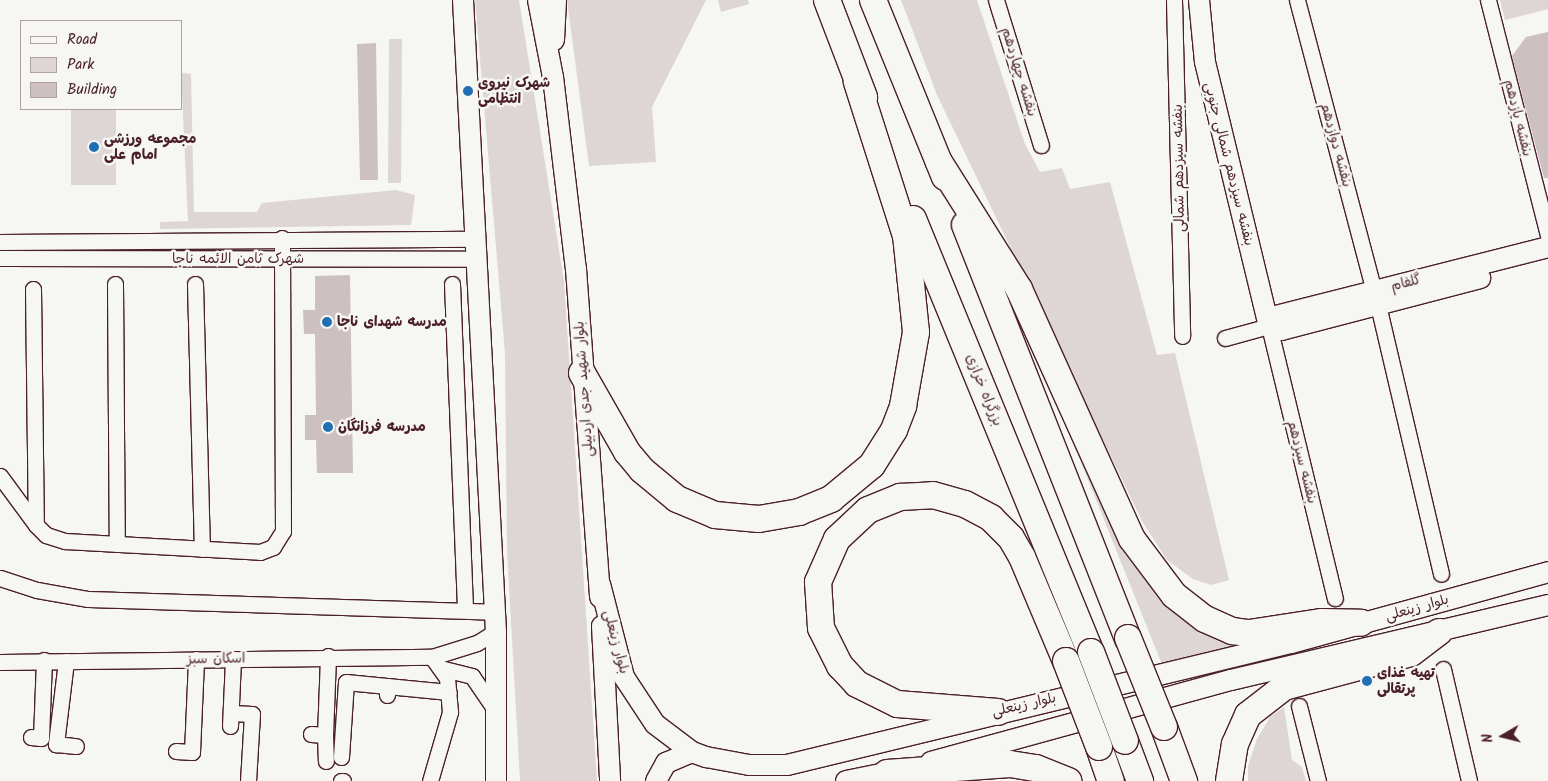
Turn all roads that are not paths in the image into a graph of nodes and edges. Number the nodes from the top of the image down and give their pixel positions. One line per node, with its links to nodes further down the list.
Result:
1 (463, 0): 19 (main road)
2 (538, 0): 11 (main road, بلوار شهید جدی اردبیلی)
3 (556, 0): 11 (main road)
4 (827, 0): 12 (highway, بزرگراه خرازی)
5 (873, 0): 14 (highway)
6 (996, 0): 13 (street, بنفشه چهاردهم)
7 (1174, 0): 29 (street, بنفشه سیزدهم شمالی)
8 (1199, 0): 28 (main road, بنفشه سیزدهم شمالی جنوبی)
9 (1297, 0): 27 (street, بنفشه دوازدهم)
10 (1488, 0): 15 (street, بنفشه یازدهم)
11 (553, 77): 31 (main road, بلوار شهید جدی اردبیلی)
12 (857, 82): 31 (highway); 73 (highway, بزرگراه خرازی, bridge)
13 (1041, 145)
14 (939, 162): 44 (highway); 74 (highway, bridge)
15 (1548, 236)
16 (282, 238): 17 (street, شهرک ثامن الائمه ناجا); 19 (street, شهرک ثامن الائمه ناجا); 21 (street)
17 (7, 242): 20 (street)
18 (1548, 247): 27 (main road, گلفام)
19 (477, 249): 21 (street, شهرک ثامن الائمه ناجا); 43 (main road)
20 (7, 258): 21 (street, شهرک ثامن الائمه ناجا)
21 (282, 259): 35 (street)
22 (1548, 260): 27 (main road, گلفام)
23 (115, 284): 34 (street)
24 (195, 284): 35 (street)
25 (452, 284): 42 (street)
26 (33, 289): 33 (street)
27 (1376, 298): 28 (main road, گلفام); 37 (street, بنفشه دوازدهم)
28 (1269, 326): 30 (street, گلفام); 40 (street, بنفشه سیزدهم)
29 (1182, 336)
30 (1225, 338)
31 (582, 373): 39 (main road, بلوار شهید جدی اردبیلی)
32 (0, 476): 33 (street)
33 (36, 525): 34 (street)
34 (117, 544): 35 (street)
35 (202, 550)
36 (1548, 572): 44 (main road, بلوار زینعلی)
37 (1441, 574)
38 (0, 578): 42 (street)
39 (600, 584): 61 (main road, بلوار زینعلی); 68 (main road, بلوار شهید جدی اردبیلی)
40 (1336, 598)
41 (1548, 606): 45 (main road, بلوار زینعلی)
42 (465, 610): 43 (street)
43 (495, 621): 52 (street, اسکان سبز); 56 (main road)
44 (1361, 623): 57 (main road, بلوار زینعلی)
45 (1439, 632): 64 (main road, بلوار زینعلی); 75 (highway)
46 (328, 656): 48 (street, اسکان سبز); 52 (street, اسکان سبز); 63 (street)
47 (196, 659): 48 (street, اسکان سبز); 50 (street, اسکان سبز); 60 (street)
48 (234, 659): 65 (street)
49 (44, 660): 50 (street, اسکان سبز); 51 (street, اسکان سبز); 58 (street)
50 (66, 661): 59 (street)
51 (0, 662)
52 (436, 663): 54 (street); 56 (street, اسکان سبز)
53 (1442, 670): 77 (street)
54 (448, 692): 62 (street); 66 (street)
55 (1299, 706): 76 (street)
56 (496, 710): 67 (main road)
57 (998, 712): 61 (main road, بلوار زینعلی); 72 (highway, bridge)
58 (31, 737)
59 (76, 746)
60 (176, 751)
61 (692, 752): 69 (main road)
62 (341, 757)
63 (326, 761)
64 (887, 773): 70 (main road, بلوار زینعلی); 71 (highway)
65 (248, 781)
66 (430, 781)
67 (496, 781)
68 (610, 781)
69 (656, 781)
70 (846, 781)
71 (1068, 781)
72 (1112, 781)
73 (1140, 781)
74 (1184, 781)
75 (1229, 781)
76 (1318, 781)
77 (1469, 781)

